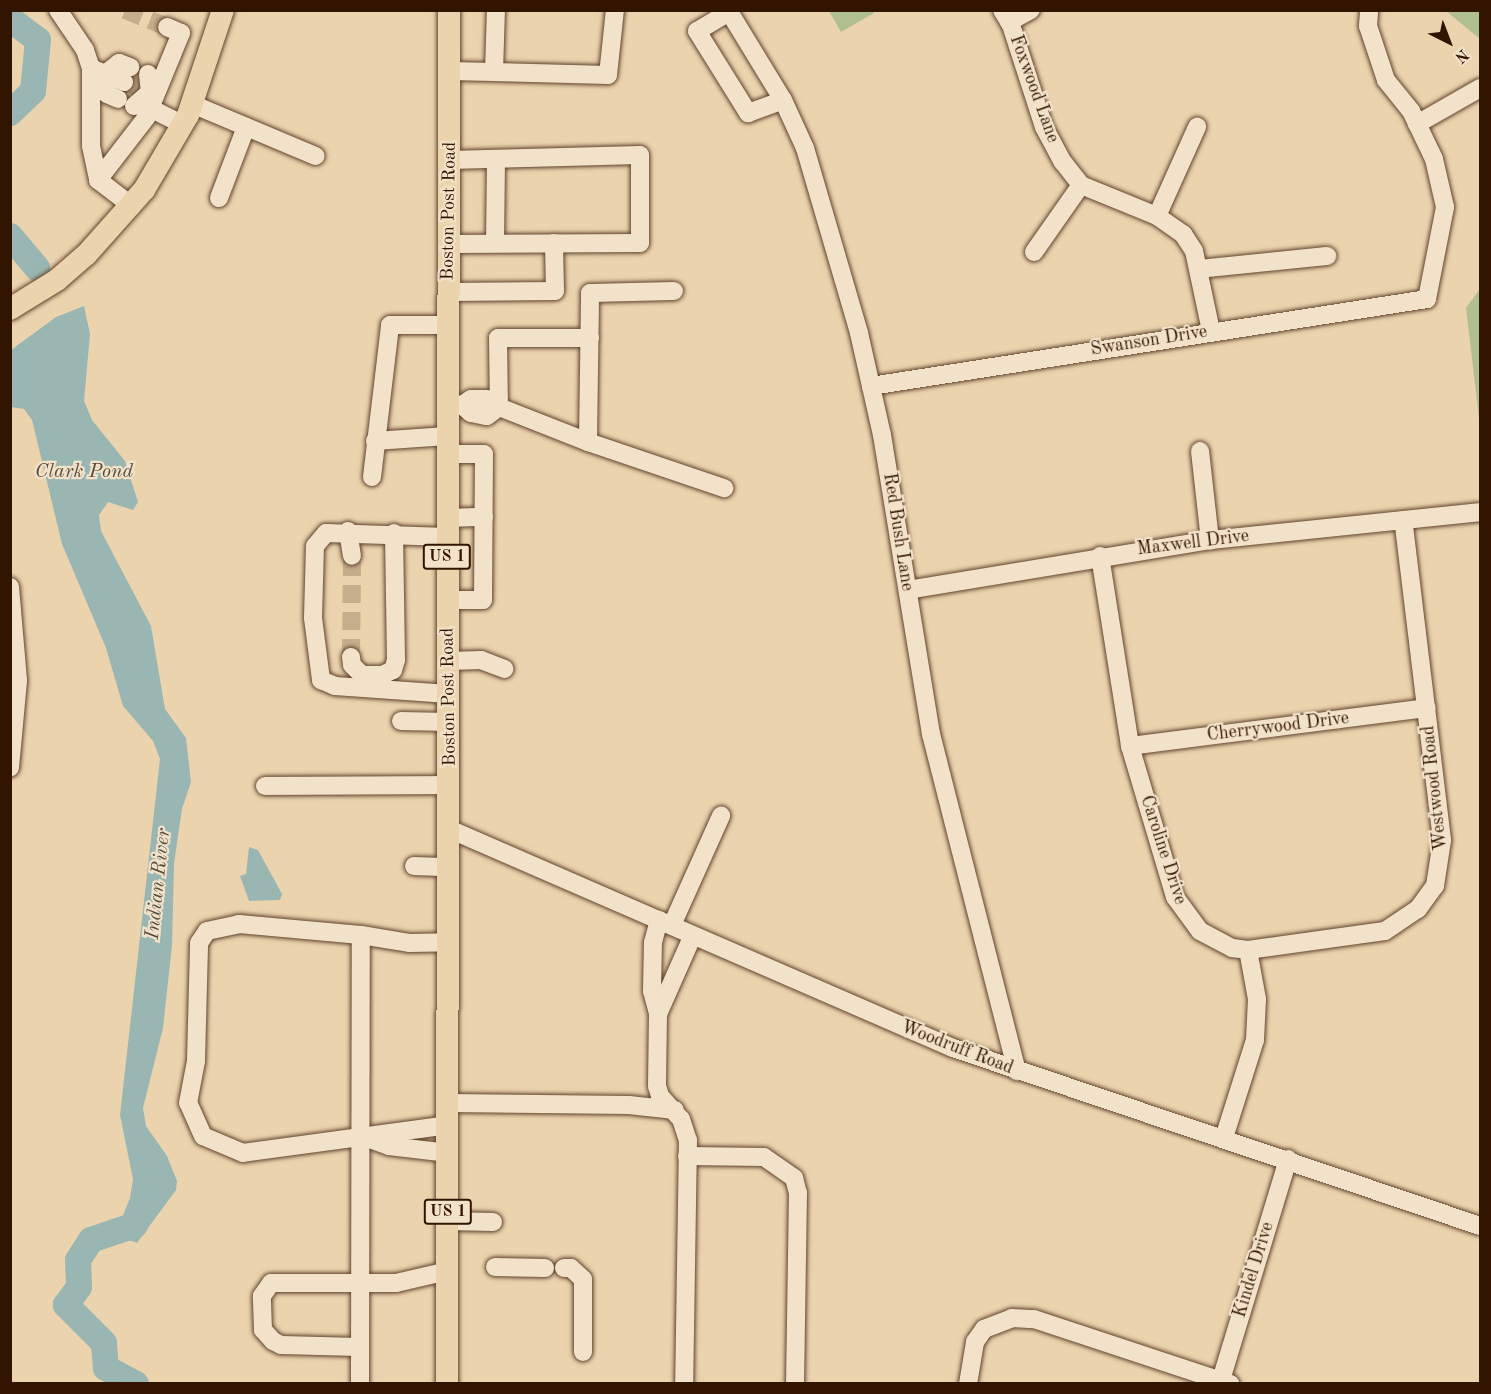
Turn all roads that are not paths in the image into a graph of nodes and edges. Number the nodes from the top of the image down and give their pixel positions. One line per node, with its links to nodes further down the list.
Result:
1 (58, 10): 12 (street)
2 (223, 10): 17 (main road)
3 (449, 10): 11 (main road, Boston Post Road / US 1)
4 (496, 10): 13 (street)
5 (615, 10): 13 (street)
6 (1030, 10): 9 (street, Foxwood Lane)
7 (1369, 10): 18 (street)
8 (729, 11): 16 (street, Red Bush Lane); 16 (street)
9 (1006, 16): 26 (street, Foxwood Lane)
10 (167, 27): 15 (street)
11 (449, 70): 13 (street); 24 (main road, Boston Post Road / US 1)
12 (98, 71): 15 (street); 25 (street)
13 (494, 72)
14 (1480, 88): 18 (street)
15 (137, 89): 19 (street); 25 (street)
16 (783, 100): 42 (street, Red Bush Lane)
17 (192, 104): 19 (main road); 20 (street)
18 (1418, 124): 40 (street, Swanson Drive)
19 (183, 125): 28 (main road)
20 (246, 127): 22 (street); 27 (street)
21 (1197, 127): 29 (street)
22 (316, 156)
23 (496, 159): 24 (street); 30 (street); 31 (street)
24 (449, 160): 32 (main road, Boston Post Road / US 1)
25 (98, 180): 28 (street)
26 (1081, 185): 29 (street); 33 (street)
27 (219, 198)
28 (132, 206): 38 (main road)
29 (1157, 216): 35 (street)
30 (495, 243): 31 (street); 32 (street)
31 (554, 243): 37 (street)
32 (449, 244): 37 (main road, Boston Post Road / US 1)
33 (1034, 252)
34 (1327, 256): 35 (street)
35 (1199, 268): 40 (street)
36 (674, 291): 41 (street)
37 (448, 292): 39 (main road, Boston Post Road / US 1)
38 (10, 309)
39 (447, 325): 43 (main road, Boston Post Road / US 1); 45 (street)
40 (1211, 331): 42 (street, Swanson Drive)
41 (590, 338): 44 (street); 46 (street)
42 (871, 386): 61 (street, Red Bush Lane)
43 (455, 405): 44 (street); 47 (main road, Boston Post Road / US 1)
44 (499, 407): 46 (street)
45 (375, 441): 47 (street); 49 (street)
46 (588, 442): 50 (street)
47 (447, 445): 52 (street); 54 (main road, Boston Post Road / US 1)
48 (1200, 451): 57 (street)
49 (372, 477)
50 (724, 488)
51 (1480, 512): 53 (street, Maxwell Drive)
52 (484, 517): 54 (street); 62 (street)
53 (1403, 520): 57 (street, Maxwell Drive); 67 (street, Westwood Road)
54 (447, 527): 56 (street); 62 (main road, Boston Post Road / US 1)
55 (348, 531): 56 (street); 58 (street); 66 (street)
56 (394, 533): 63 (street)
57 (1210, 540): 59 (street, Maxwell Drive)
58 (352, 556)
59 (1100, 556): 61 (street, Maxwell Drive); 70 (street, Caroline Drive)
60 (10, 587): 71 (street)
61 (908, 590): 84 (street, Red Bush Lane)
62 (447, 600): 64 (main road, Boston Post Road / US 1)
63 (351, 657)
64 (449, 661): 65 (street); 66 (main road, Boston Post Road / US 1)
65 (504, 669)
66 (449, 694): 69 (main road, Boston Post Road / US 1)
67 (1426, 708): 70 (street, Cherrywood Drive); 82 (street, Westwood Road)
68 (401, 721): 69 (street)
69 (449, 722): 72 (main road, Boston Post Road / US 1)
70 (1130, 746): 82 (street, Caroline Drive)
71 (10, 768)
72 (449, 785): 73 (street); 75 (main road, Boston Post Road / US 1)
73 (265, 786)
74 (721, 816): 78 (street)
75 (449, 829): 77 (main road, Boston Post Road / US 1); 78 (street, Woodruff Road)
76 (414, 866): 77 (street)
77 (449, 867): 81 (main road, Boston Post Road / US 1)
78 (666, 923): 80 (street, Woodruff Road); 83 (street)
79 (361, 935): 81 (street); 87 (street); 87 (street)
80 (693, 935): 83 (street); 84 (street, Woodruff Road)
81 (449, 942): 86 (main road, Boston Post Road / US 1)
82 (1248, 950): 88 (street)
83 (658, 1014): 85 (street)
84 (1017, 1071): 88 (street, Woodruff Road)
85 (675, 1110): 86 (street); 90 (street)
86 (449, 1114): 87 (street); 89 (main road, Boston Post Road / US 1)
87 (359, 1136): 89 (street); 99 (street)
88 (1224, 1138): 91 (street, Woodruff Road)
89 (449, 1153): 92 (main road, Boston Post Road / US 1)
90 (687, 1156): 105 (street); 106 (street)
91 (1288, 1159): 94 (street, Woodruff Road); 102 (street, Kindel Drive)
92 (448, 1221): 93 (street); 98 (main road, Boston Post Road / US 1)
93 (493, 1222)
94 (1480, 1226)
95 (495, 1267): 96 (street)
96 (545, 1268)
97 (564, 1268): 101 (street)
98 (448, 1271): 99 (street); 104 (main road, Boston Post Road / US 1)
99 (358, 1281): 100 (street); 100 (street)
100 (359, 1347): 103 (street)
101 (583, 1352)
102 (1226, 1382): 107 (street)
103 (360, 1383)
104 (447, 1383)
105 (684, 1383)
106 (795, 1383)
107 (969, 1383)

